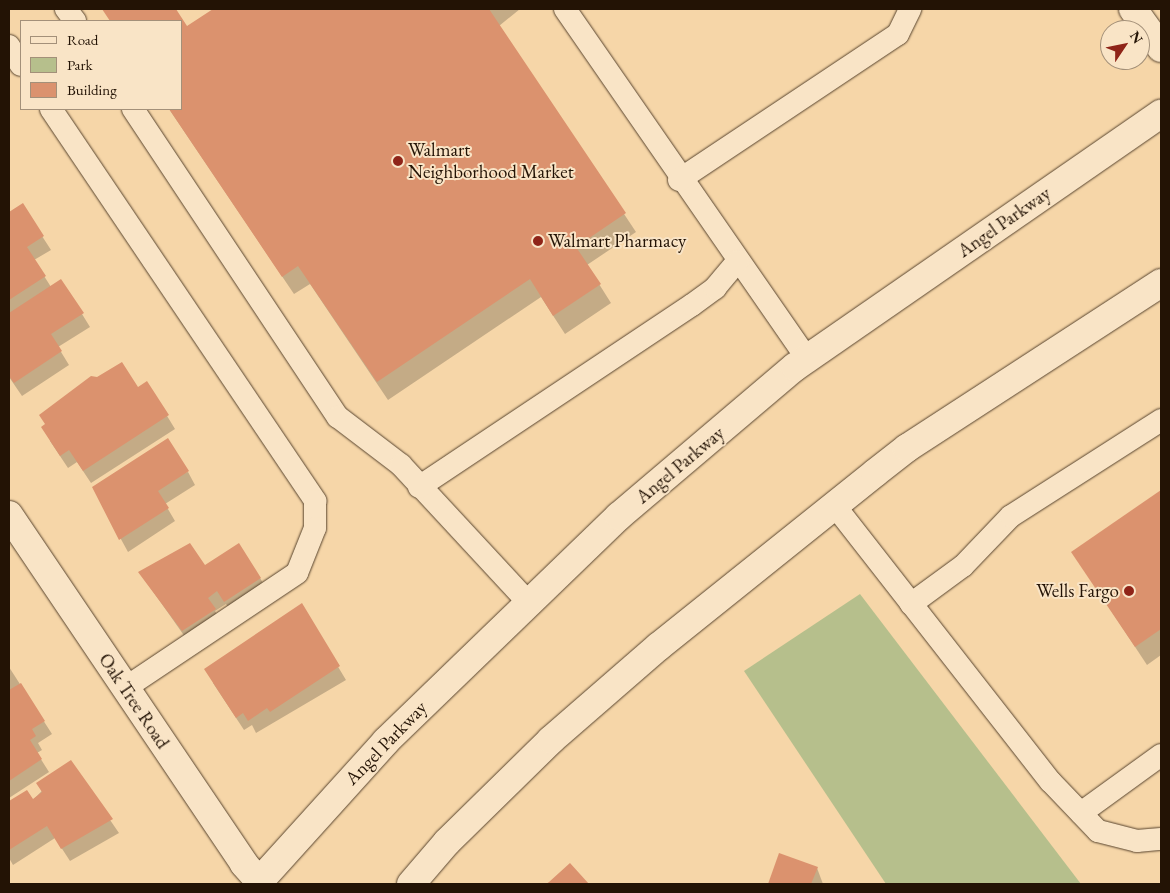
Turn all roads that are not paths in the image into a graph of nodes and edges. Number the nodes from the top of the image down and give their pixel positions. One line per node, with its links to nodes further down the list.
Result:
1 (66, 9): 5 (lane)
2 (565, 9): 12 (lane)
3 (910, 9): 12 (lane)
4 (1134, 9): 7 (main road)
5 (74, 20)
6 (9, 46): 8 (lane)
7 (1161, 48)
8 (20, 63)
9 (52, 110): 22 (lane)
10 (134, 110): 17 (lane)
11 (1161, 114): 15 (main road, Angel Parkway)
12 (680, 180): 13 (lane)
13 (738, 260): 15 (lane); 17 (lane)
14 (1161, 283): 18 (main road)
15 (807, 358): 20 (main road, Angel Parkway)
16 (1161, 420): 21 (lane)
17 (420, 487): 20 (lane)
18 (835, 506): 21 (lane); 27 (main road)
19 (12, 528): 22 (main road, Oak Tree Road)
20 (527, 600): 26 (main road, Angel Parkway)
21 (911, 604): 24 (lane)
22 (125, 688): 26 (main road, Oak Tree Road)
23 (1161, 754): 24 (lane)
24 (1081, 813): 25 (lane)
25 (1161, 839)
26 (259, 884)
27 (411, 884)

